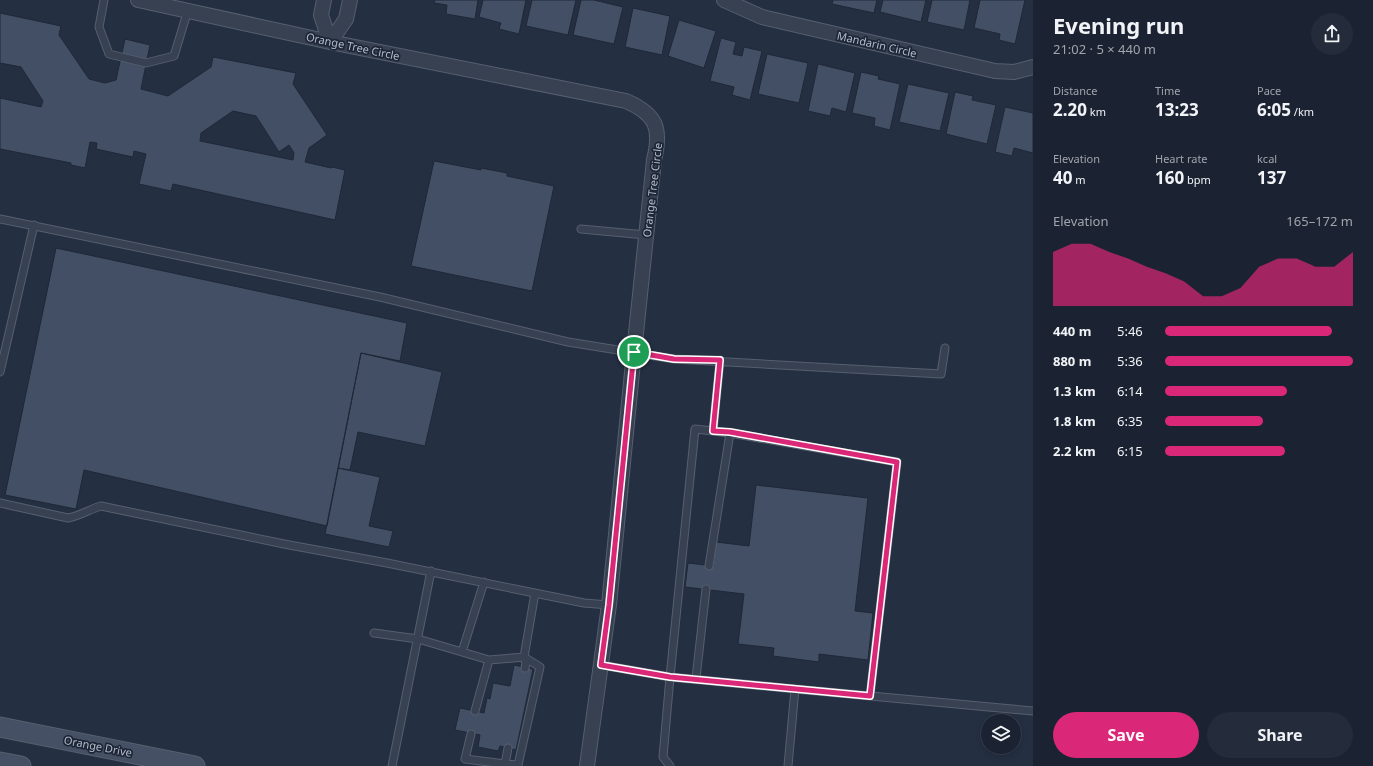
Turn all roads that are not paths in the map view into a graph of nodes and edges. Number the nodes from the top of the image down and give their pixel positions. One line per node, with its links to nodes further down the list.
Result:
1 (104, 0): 6 (lane)
2 (138, 0): 6 (street, Orange Tree Circle)
3 (324, 0): 7 (street)
4 (350, 0): 7 (street)
5 (724, 0): 8 (street, Mandarin Circle)
6 (188, 10): 7 (street, Orange Tree Circle)
7 (330, 42): 12 (street, Orange Tree Circle)
8 (1033, 67)
9 (0, 219): 10 (lane)
10 (34, 225): 14 (lane); 16 (lane)
11 (581, 229): 12 (lane)
12 (646, 235): 14 (street, Orange Tree Circle)
13 (945, 348): 15 (lane)
14 (634, 352): 15 (lane); 25 (street, Orange Tree Circle)
15 (720, 360): 17 (lane)
16 (0, 372)
17 (713, 431): 18 (lane); 33 (lane)
18 (730, 432): 20 (lane); 36 (lane)
19 (0, 503): 21 (lane)
20 (709, 566)
21 (431, 571): 22 (lane); 27 (lane)
22 (484, 582): 24 (lane); 28 (lane)
23 (706, 589): 34 (lane)
24 (535, 593): 25 (lane); 29 (lane)
25 (609, 605): 31 (street, Orange Tree Circle)
26 (374, 633): 27 (lane)
27 (418, 639): 28 (lane); 46 (lane)
28 (462, 652): 30 (lane)
29 (524, 657): 30 (lane); 32 (lane); 43 (lane)
30 (489, 660): 37 (lane)
31 (601, 665): 33 (lane); 47 (street, Orange Tree Circle)
32 (525, 668)
33 (670, 677): 34 (lane); 48 (lane)
34 (696, 678): 35 (lane)
35 (795, 689): 36 (lane); 49 (lane)
36 (870, 696): 38 (lane)
37 (475, 711)
38 (1033, 711)
39 (0, 727): 45 (street, Orange Drive)
40 (471, 734): 43 (lane)
41 (508, 748): 43 (lane)
42 (0, 762): 44 (street)
43 (505, 764)
44 (21, 766)
45 (195, 766)
46 (392, 766)
47 (587, 766)
48 (670, 766)
49 (788, 766)

